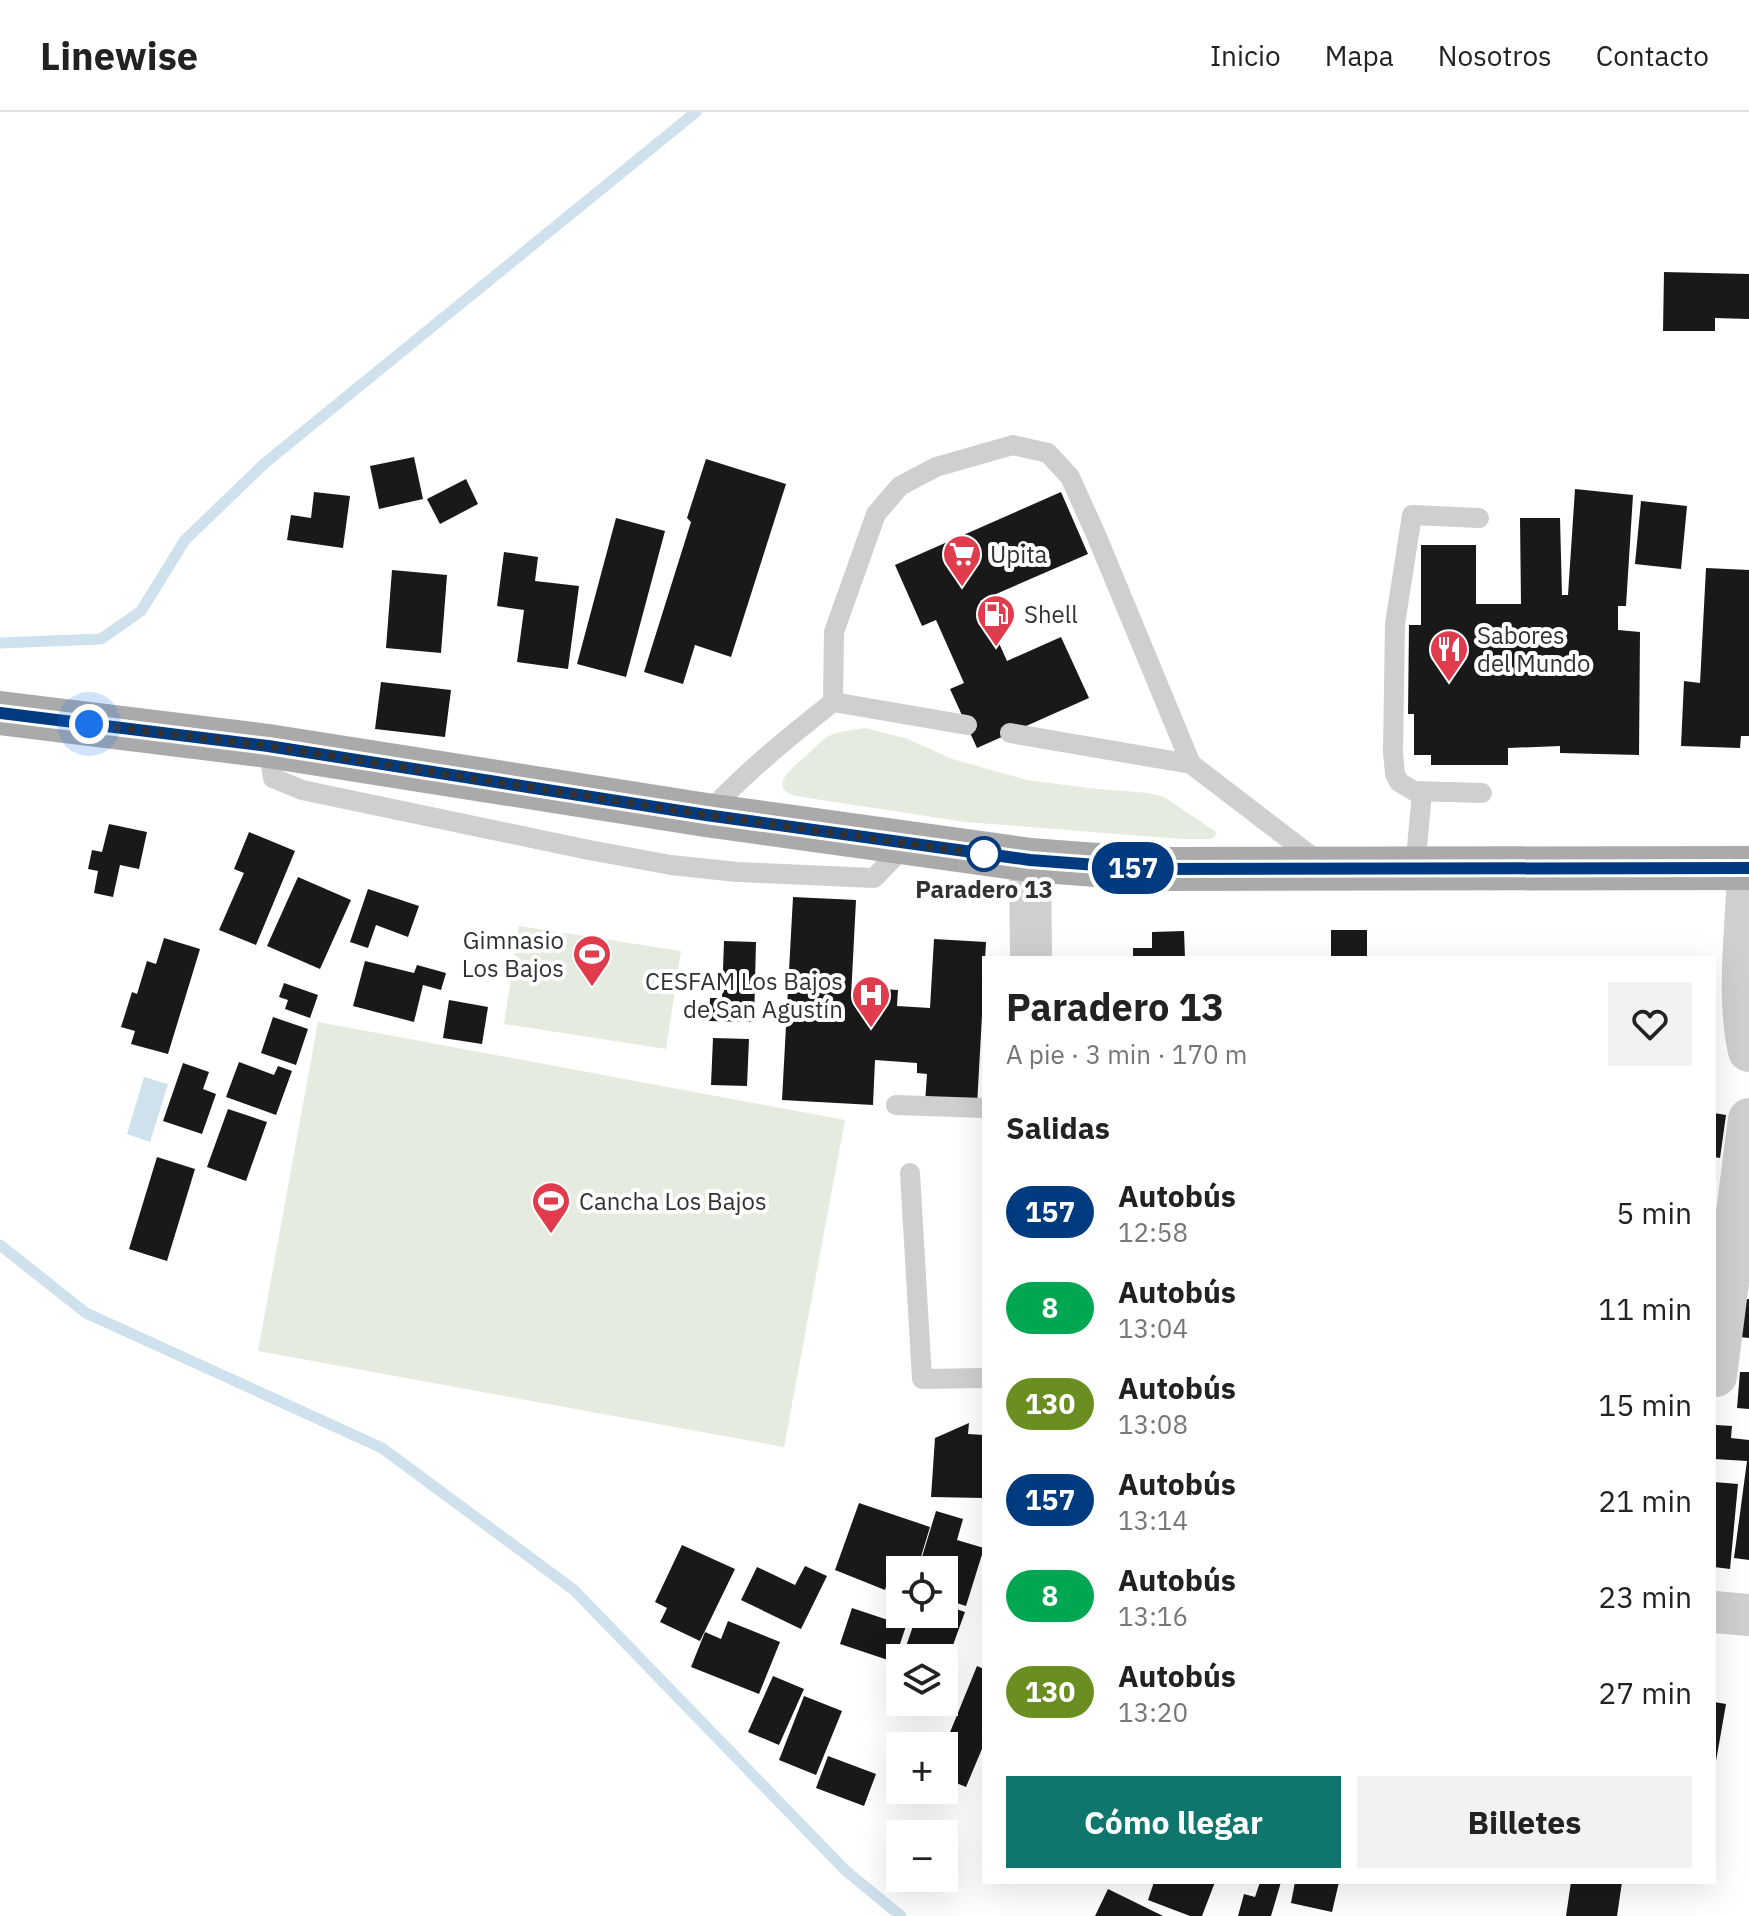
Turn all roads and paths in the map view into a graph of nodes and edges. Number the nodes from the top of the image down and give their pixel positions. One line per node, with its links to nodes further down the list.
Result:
1 (1479, 518): 8 (lane)
2 (833, 702): 4 (lane); 7 (lane); 10 (lane)
3 (0, 713): 6 (main road)
4 (967, 725)
5 (1010, 733): 7 (lane)
6 (268, 746): 10 (main road); 11 (lane)
7 (1191, 764): 14 (lane)
8 (1422, 793): 9 (lane); 15 (lane)
9 (1482, 793)
10 (706, 815): 11 (main road)
11 (907, 844): 12 (main road)
12 (1030, 860): 14 (main road); 16 (street)
13 (1748, 868): 15 (main road); 17 (street)
14 (1329, 869): 15 (main road)
15 (1415, 869)
16 (1031, 956)
17 (1749, 1051)
18 (896, 1105): 19 (lane)
19 (982, 1108)
20 (1749, 1119): 22 (street)
21 (910, 1173): 23 (lane)
22 (1716, 1376)
23 (982, 1378)
24 (1716, 1612): 25 (street)
25 (1749, 1615)

